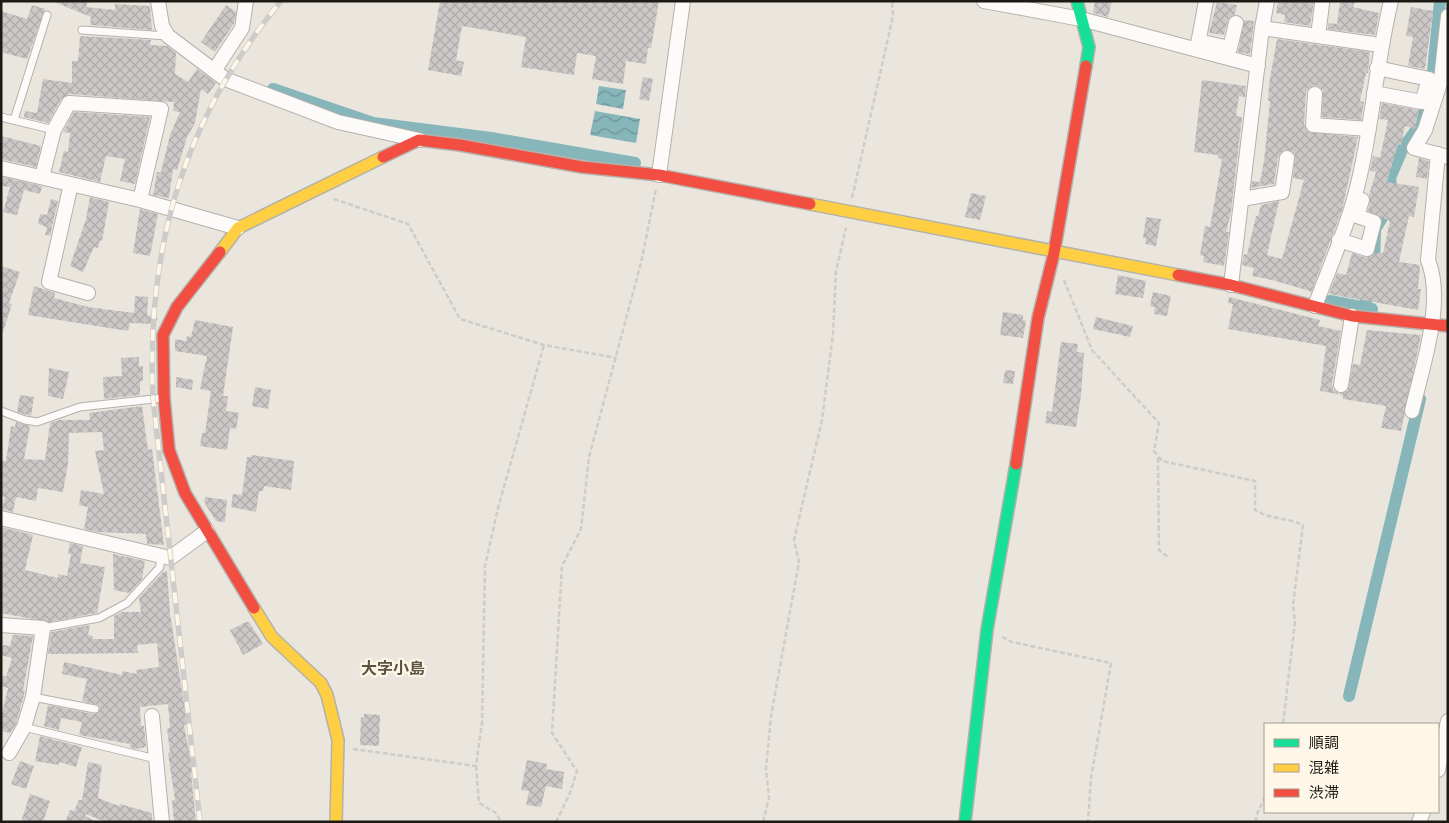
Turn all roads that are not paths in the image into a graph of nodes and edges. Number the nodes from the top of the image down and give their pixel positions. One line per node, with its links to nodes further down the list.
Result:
1 (158, 1): 16 (street)
2 (246, 1): 22 (street)
3 (683, 1): 34 (street)
4 (984, 1): 12 (street)
5 (1077, 1): 12 (street)
6 (1206, 1): 18 (street)
7 (1267, 1): 14 (street)
8 (1391, 1): 19 (street)
9 (1322, 4): 17 (street)
10 (47, 15): 26 (lane)
11 (1448, 16): 30 (street)
12 (1081, 19): 18 (street); 41 (street)
13 (1236, 23): 18 (street)
14 (1262, 28): 17 (street); 20 (street)
15 (82, 30): 16 (lane)
16 (168, 36): 22 (street)
17 (1318, 36): 19 (street)
18 (1198, 45): 20 (street)
19 (1380, 45): 21 (street)
20 (1258, 66): 37 (street)
21 (1377, 68): 23 (street); 23 (street)
22 (214, 71): 29 (street)
23 (1374, 93): 27 (street)
24 (1315, 94): 27 (street)
25 (1, 117): 26 (lane)
26 (14, 120): 28 (lane)
27 (1369, 129): 33 (street)
28 (54, 130): 35 (street); 38 (street)
29 (419, 140): 34 (street); 39 (street)
30 (1443, 155): 46 (street)
31 (1287, 158): 37 (street)
32 (1, 168): 35 (street)
33 (1360, 174): 40 (street); 40 (street)
34 (659, 175): 41 (street)
35 (42, 177): 36 (street)
36 (71, 184): 38 (street); 43 (street)
37 (1242, 199): 42 (street)
38 (140, 200): 39 (street)
39 (238, 228): 49 (street)
40 (1339, 240): 44 (street)
41 (1054, 251): 42 (street); 67 (street)
42 (1231, 285): 44 (street)
43 (88, 293)
44 (1315, 306): 45 (street)
45 (1352, 316): 46 (street); 48 (street)
46 (1432, 323): 47 (street); 51 (street)
47 (1448, 326)
48 (1341, 385)
49 (164, 398): 50 (lane); 53 (street)
50 (1, 411)
51 (1412, 411)
52 (1, 518): 54 (street)
53 (207, 531): 54 (street); 66 (street)
54 (160, 556): 56 (lane)
55 (1, 625): 56 (street)
56 (43, 628): 57 (street)
57 (34, 697): 58 (lane); 61 (street)
58 (95, 709)
59 (152, 716): 63 (street)
60 (1448, 721): 64 (street)
61 (24, 727): 62 (street); 63 (lane)
62 (4, 754)
63 (156, 759): 65 (street)
64 (1439, 765)
65 (162, 822)
66 (336, 822)
67 (965, 822)

